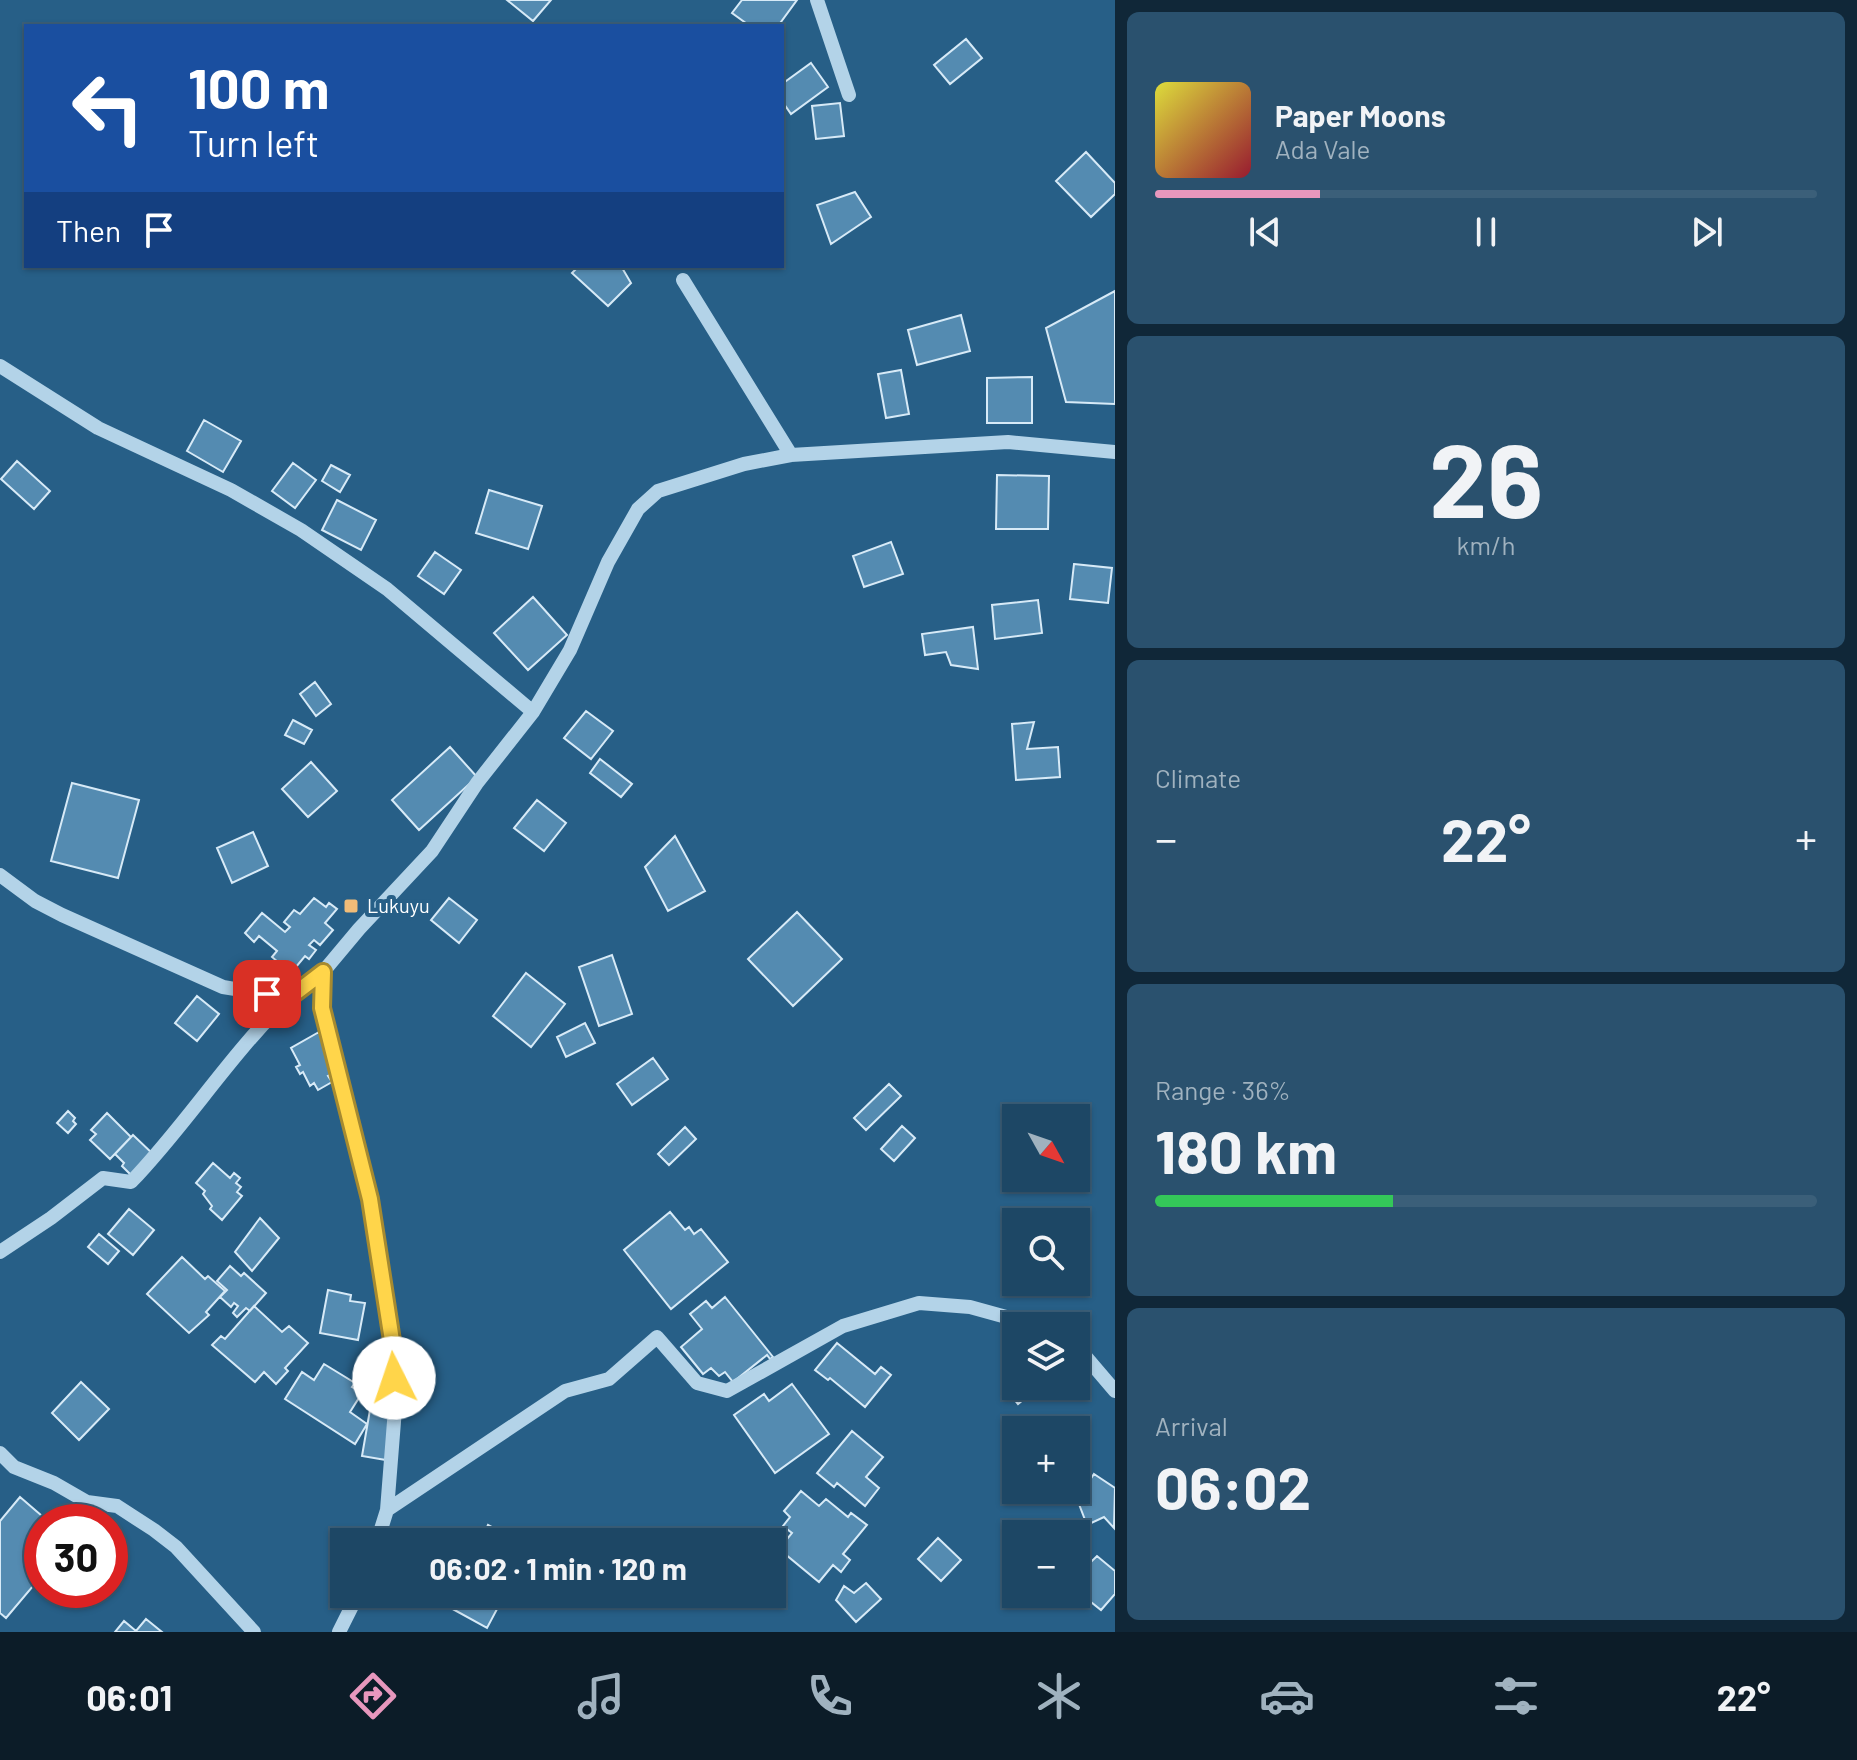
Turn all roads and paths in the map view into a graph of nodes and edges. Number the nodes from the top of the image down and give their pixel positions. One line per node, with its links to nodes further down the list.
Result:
1 (817, 0): 2 (street)
2 (849, 95)
3 (683, 280): 6 (street)
4 (0, 366): 7 (street)
5 (1115, 452): 6 (street)
6 (791, 455): 7 (street)
7 (533, 712): 9 (street)
8 (0, 875): 10 (street)
9 (323, 972): 10 (street); 16 (street)
10 (289, 998): 11 (street)
11 (0, 1252)
12 (1002, 1316): 16 (street)
13 (1090, 1362): 14 (street)
14 (1115, 1391)
15 (0, 1453): 19 (street)
16 (387, 1510): 17 (street)
17 (381, 1528)
18 (351, 1608): 20 (street)
19 (254, 1632)
20 (339, 1632)

